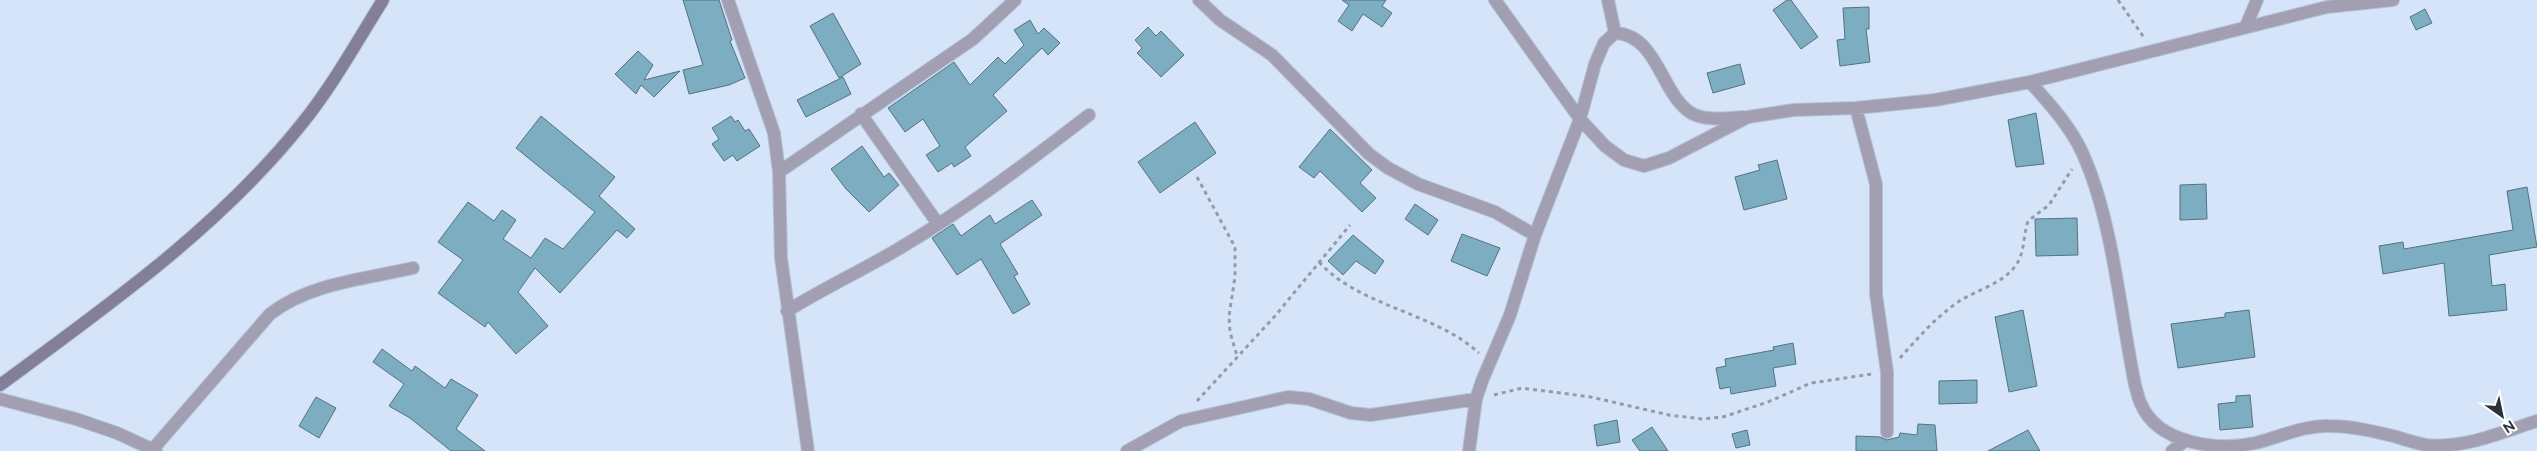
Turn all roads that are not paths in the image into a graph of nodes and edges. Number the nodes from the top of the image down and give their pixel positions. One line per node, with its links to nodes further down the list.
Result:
1 (384, 0): 22 (main road)
2 (728, 0): 17 (street)
3 (1015, 0): 13 (street)
4 (1199, 0): 19 (street)
5 (1495, 0): 16 (street)
6 (1608, 0): 10 (street)
7 (2257, 0): 9 (street)
8 (2393, 0): 9 (street)
9 (2246, 26): 11 (street)
10 (1615, 32): 15 (street); 16 (street)
11 (2030, 82): 12 (street); 27 (street)
12 (1856, 108): 15 (street); 26 (street)
13 (861, 114): 17 (street); 18 (street)
14 (1089, 115): 18 (street)
15 (1748, 117): 16 (street)
16 (1580, 119): 19 (street)
17 (779, 172): 21 (street)
18 (938, 224): 21 (street)
19 (1535, 235): 24 (street)
20 (413, 268): 28 (street)
21 (787, 311): 29 (street)
22 (0, 385)
23 (0, 399): 28 (street)
24 (1476, 399): 30 (street); 31 (street)
25 (2537, 421): 27 (street)
26 (1887, 432)
27 (2186, 440): 32 (street)
28 (154, 450)
29 (808, 451)
30 (1127, 451)
31 (1469, 451)
32 (2172, 451)

